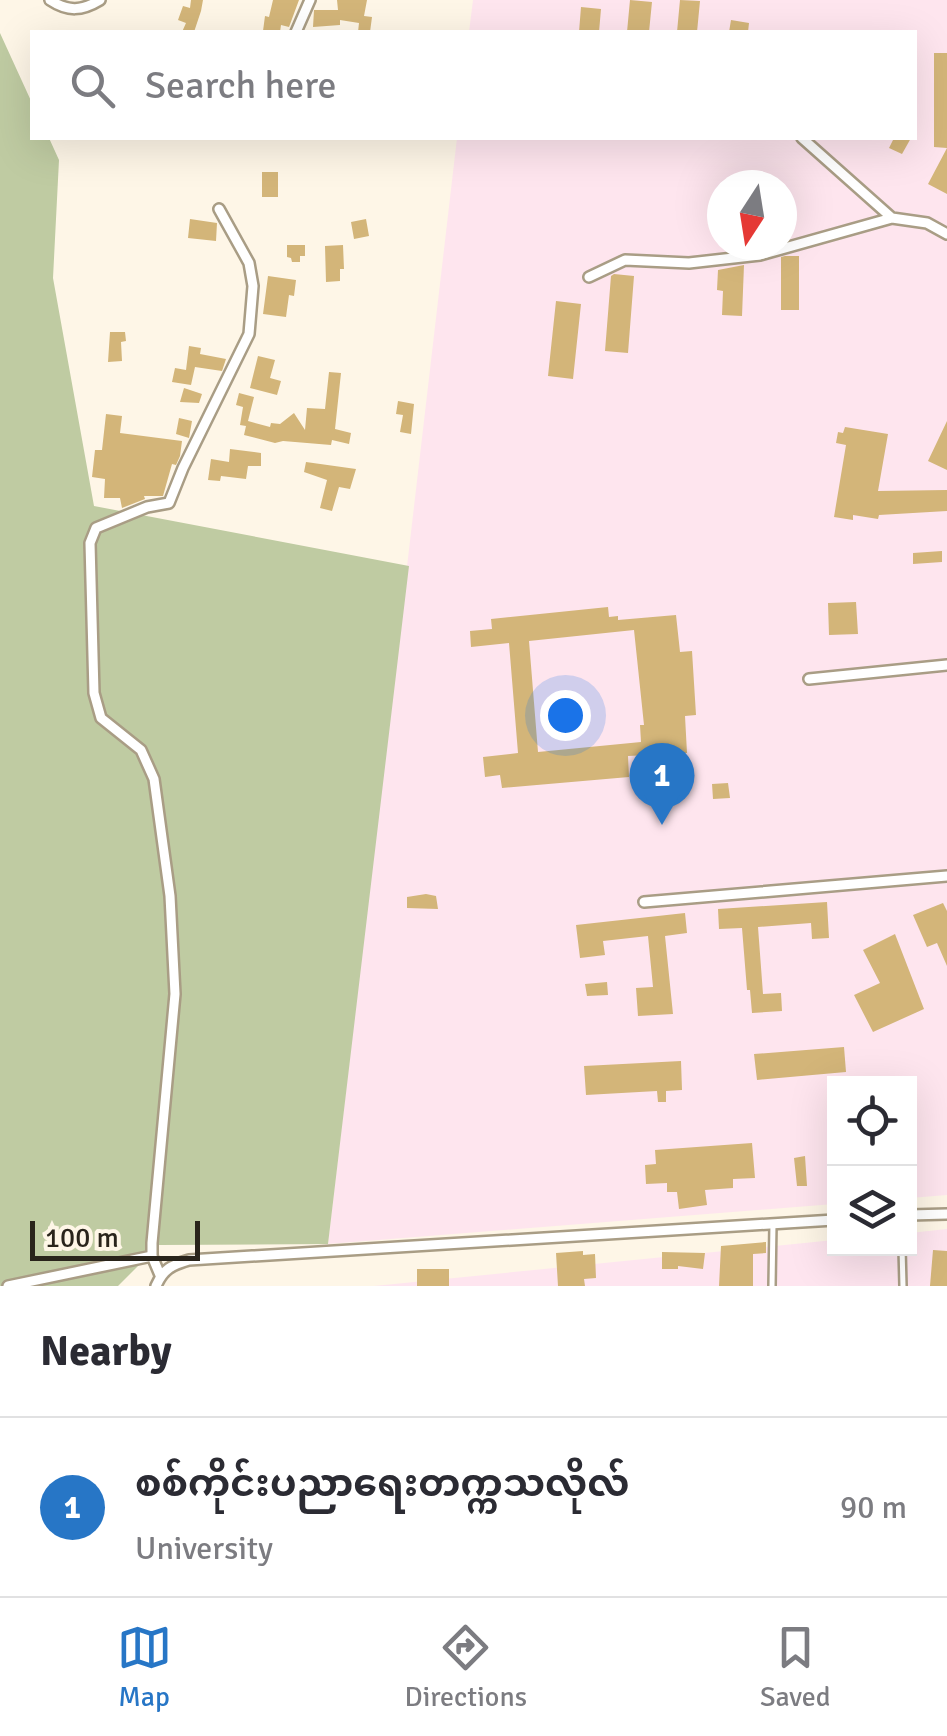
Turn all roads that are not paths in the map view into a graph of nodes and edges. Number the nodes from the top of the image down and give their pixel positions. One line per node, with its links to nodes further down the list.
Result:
1 (50, 0): 2 (street)
2 (100, 0)
3 (310, 0): 4 (street)
4 (297, 30)
5 (804, 140): 7 (street)
6 (219, 209): 18 (street)
7 (892, 218): 8 (street); 9 (street)
8 (947, 234)
9 (589, 277)
10 (947, 665): 11 (street)
11 (809, 678)
12 (947, 876): 13 (street)
13 (644, 902)
14 (947, 1214): 15 (street)
15 (917, 1216)
16 (827, 1220): 17 (street)
17 (773, 1223): 20 (street); 23 (lane)
18 (152, 1256): 20 (street); 21 (street)
19 (902, 1256): 24 (lane)
20 (160, 1275): 22 (street)
21 (8, 1286)
22 (156, 1286)
23 (772, 1286)
24 (903, 1286)

